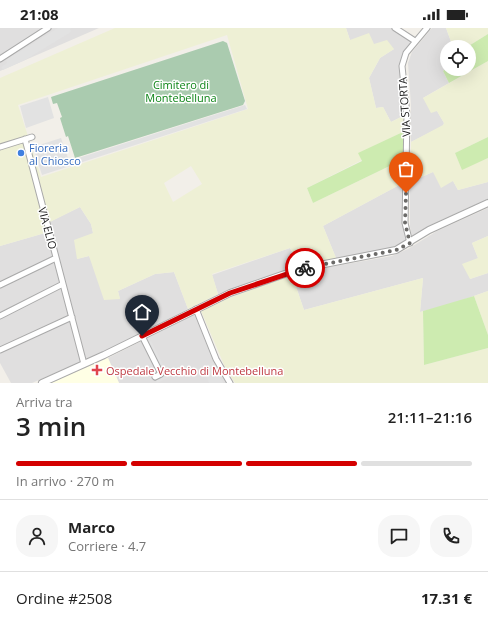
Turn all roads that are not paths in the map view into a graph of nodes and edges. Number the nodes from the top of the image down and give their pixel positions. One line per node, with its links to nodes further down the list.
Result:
1 (48, 28): 5 (street)
2 (395, 28): 4 (street)
3 (427, 28): 4 (street, VIA STORTA)
4 (415, 41): 10 (street, VIA STORTA)
5 (0, 59)
6 (32, 137): 7 (street)
7 (25, 140): 8 (street); 11 (street, VIA ELIO)
8 (0, 147)
9 (488, 203): 10 (street)
10 (410, 243): 14 (street)
11 (56, 258): 12 (street, VIA ELIO); 13 (street)
12 (63, 284): 15 (street); 16 (street, VIA ELIO)
13 (0, 285)
14 (196, 309): 17 (street); 22 (street)
15 (0, 316)
16 (72, 317): 18 (street); 19 (street, VIA ELIO)
17 (142, 336): 19 (street); 20 (street)
18 (0, 350)
19 (84, 364): 21 (street)
20 (156, 377)
21 (42, 383)
22 (230, 383)

